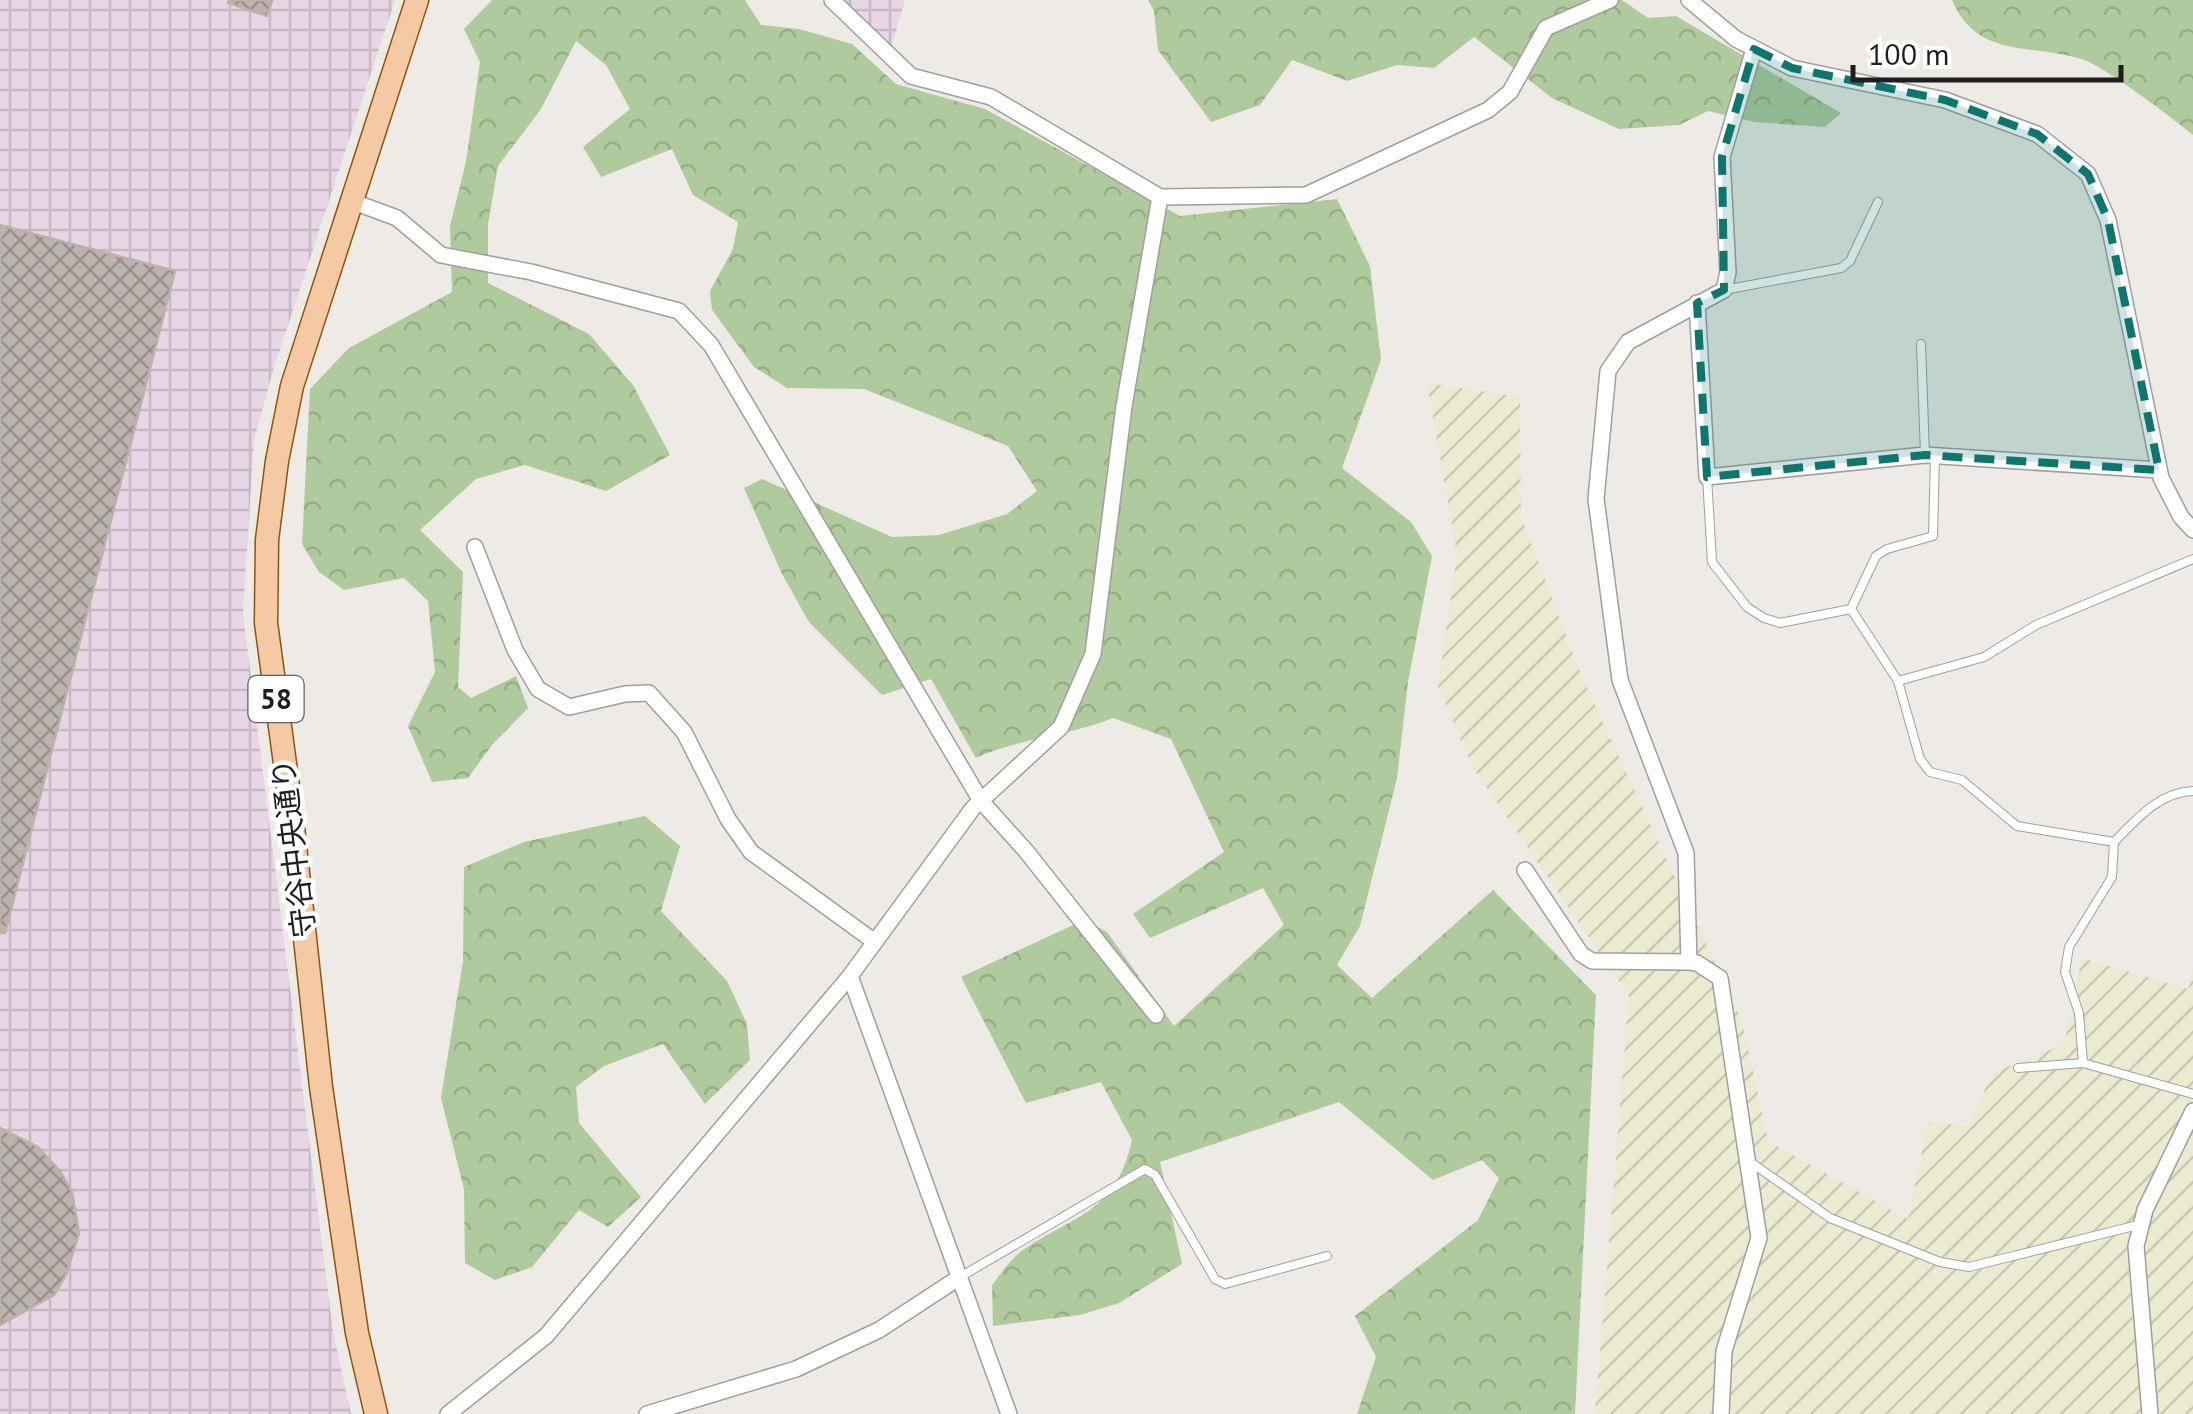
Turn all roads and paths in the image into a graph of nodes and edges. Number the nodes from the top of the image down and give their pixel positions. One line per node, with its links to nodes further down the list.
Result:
1 (417, 0): 7 (main road, 守谷中央通り / 58)
2 (832, 0): 6 (street)
3 (1610, 0): 6 (street)
4 (1689, 0): 5 (street)
5 (1754, 48): 9 (street); 13 (street)
6 (1160, 197): 21 (street)
7 (351, 201): 21 (street); 36 (main road, 守谷中央通り / 58)
8 (1878, 202): 9 (lane)
9 (1724, 290): 10 (street)
10 (1696, 303): 14 (street); 25 (street)
11 (1921, 344): 12 (lane)
12 (1930, 455): 13 (street); 14 (street); 18 (lane)
13 (2159, 470): 15 (street)
14 (1707, 478): 18 (lane)
15 (2193, 530)
16 (475, 547): 24 (street)
17 (2193, 559): 19 (lane)
18 (1852, 609): 19 (lane)
19 (1898, 682): 22 (lane)
20 (2193, 791): 22 (lane)
21 (981, 800): 24 (street); 27 (street)
22 (2114, 842): 28 (lane)
23 (1525, 870): 25 (street)
24 (875, 942): 26 (street)
25 (1689, 962): 32 (street)
26 (850, 976): 35 (street); 37 (street)
27 (1156, 1015)
28 (2084, 1062): 29 (lane); 30 (lane)
29 (2018, 1068)
30 (2193, 1094)
31 (2193, 1111): 33 (street)
32 (1747, 1159): 33 (lane); 40 (street)
33 (2142, 1224): 41 (street)
34 (1327, 1256): 35 (lane)
35 (960, 1277): 38 (street); 39 (street)
36 (376, 1414)
37 (448, 1414)
38 (647, 1414)
39 (1009, 1414)
40 (1721, 1414)
41 (2150, 1414)

